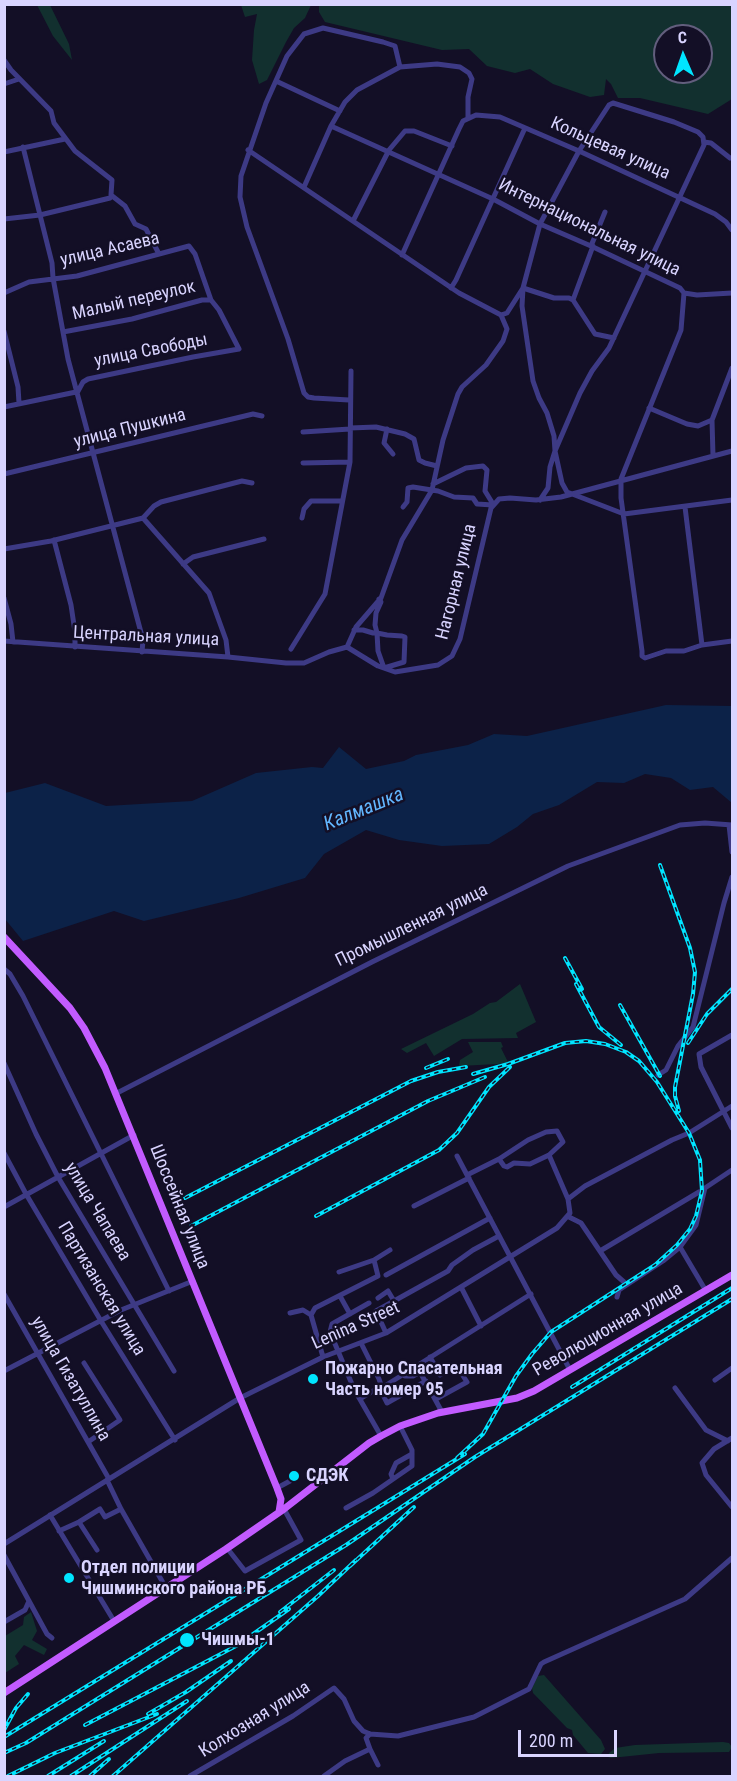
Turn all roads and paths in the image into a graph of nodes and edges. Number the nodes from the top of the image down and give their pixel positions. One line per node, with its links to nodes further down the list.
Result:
1 (4, 60): 3 (street)
2 (400, 68): 4 (street); 6 (street); 7 (street)
3 (19, 79): 5 (street); 10 (street)
4 (276, 81): 6 (street); 14 (street)
5 (4, 84)
6 (340, 111): 8 (street)
7 (468, 118): 9 (street, Кольцевая улица); 12 (street)
8 (332, 126): 15 (street, Интернациональная улица); 20 (street)
9 (525, 128): 16 (street, Кольцевая улица); 23 (street)
10 (66, 139): 13 (street); 21 (street)
11 (704, 143): 16 (street); 18 (street); 22 (street)
12 (452, 146): 15 (street); 19 (street)
13 (23, 147): 17 (street); 25 (street)
14 (248, 150): 20 (street); 49 (street)
15 (389, 150): 19 (street, Интернациональная улица); 27 (street)
16 (579, 151): 22 (street, Кольцевая улица); 28 (street)
17 (4, 152)
18 (730, 158)
19 (440, 175): 23 (street, Интернациональная улица); 32 (street)
20 (304, 187): 27 (street)
21 (112, 196): 25 (street); 31 (street)
22 (680, 198): 29 (street, Кольцевая улица); 33 (street)
23 (493, 199): 28 (street, Интернациональная улица); 35 (street)
24 (605, 212): 30 (street)
25 (40, 215): 26 (street); 34 (street)
26 (4, 219)
27 (353, 221): 32 (street)
28 (540, 224): 30 (street, Интернациональная улица); 36 (street)
29 (732, 230)
30 (592, 246): 33 (street, Интернациональная улица); 41 (street)
31 (159, 254): 34 (street, улица Асаева); 40 (street, улица Асаева)
32 (402, 255): 35 (street)
33 (646, 272): 38 (street, Интернациональная улица); 45 (street)
34 (52, 278): 37 (street, улица Асаева); 44 (street)
35 (451, 288): 42 (street)
36 (523, 288): 41 (street); 42 (street); 58 (street)
37 (4, 293)
38 (684, 293): 39 (street); 52 (street, Интернациональная улица)
39 (732, 293)
40 (211, 300): 44 (street, Малый переулок); 48 (street, улица Свободы)
41 (573, 300): 45 (street)
42 (501, 315): 65 (street)
43 (4, 331): 50 (street)
44 (63, 332): 48 (street)
45 (614, 338): 58 (street)
46 (732, 368): 54 (street)
47 (351, 371): 49 (street)
48 (77, 393): 50 (street, улица Свободы); 60 (street)
49 (349, 400): 55 (street)
50 (19, 404): 51 (street, улица Свободы)
51 (4, 407)
52 (649, 408): 54 (street); 67 (street, Интернациональная улица)
53 (262, 416): 60 (street, улица Пушкина)
54 (712, 420): 62 (street)
55 (350, 429): 56 (street); 57 (street); 63 (street)
56 (387, 429): 61 (street); 65 (street)
57 (303, 432)
58 (555, 451): 70 (street); 71 (street)
59 (732, 451): 62 (street)
60 (93, 454): 66 (street, улица Пушкина); 80 (street)
61 (393, 454)
62 (713, 456): 67 (street)
63 (350, 462): 64 (street); 73 (street)
64 (303, 463)
65 (437, 466): 69 (street)
66 (4, 474)
67 (621, 479): 70 (street); 77 (street)
68 (252, 483): 78 (street)
69 (432, 487): 74 (street); 74 (street); 75 (street); 86 (street)
70 (570, 494): 71 (street); 77 (street)
71 (540, 500): 74 (street)
72 (732, 500): 76 (street)
73 (342, 501): 79 (street); 95 (street)
74 (492, 506): 98 (street, Нагорная улица)
75 (403, 507)
76 (685, 507): 77 (street); 92 (street)
77 (624, 514): 92 (street)
78 (143, 518): 80 (street); 84 (street)
79 (302, 518)
80 (112, 525): 82 (street); 96 (street)
81 (264, 539): 84 (street)
82 (54, 540): 83 (street); 93 (street)
83 (4, 549)
84 (183, 564): 97 (street)
85 (4, 598): 91 (street)
86 (379, 599): 87 (street); 88 (street)
87 (354, 630): 88 (street); 94 (street)
88 (377, 633): 98 (street); 98 (street)
89 (732, 641): 92 (street)
90 (4, 642): 91 (street, Центральная улица)
91 (13, 642): 93 (street, Центральная улица)
92 (702, 645)
93 (75, 647): 96 (street, Центральная улица)
94 (347, 647): 97 (street, Центральная улица); 98 (street, Нагорная улица)
95 (291, 649)
96 (141, 651): 97 (street, Центральная улица)
97 (228, 657)
98 (384, 668)
99 (731, 825): 100 (street); 107 (street, Промышленная улица)
100 (732, 852)
101 (732, 877): 106 (street)
102 (4, 937): 107 (main road, Шоссейная улица)
103 (4, 969): 112 (street)
104 (732, 1035): 109 (street)
105 (4, 1063): 118 (street, улица Чапаева)
106 (658, 1075)
107 (117, 1093): 111 (main road, Шоссейная улица)
108 (732, 1107): 109 (street)
109 (723, 1112): 110 (street); 122 (street)
110 (732, 1128)
111 (134, 1134): 112 (street); 136 (main road, Шоссейная улица)
112 (99, 1152): 118 (street); 140 (street)
113 (4, 1153): 121 (street, Партизанская улица)
114 (549, 1155): 116 (street); 116 (street); 122 (street)
115 (457, 1156): 119 (street)
116 (499, 1159): 119 (street)
117 (732, 1170): 128 (street)
118 (58, 1177): 121 (street); 148 (street, улица Чапаева)
119 (468, 1177): 124 (street); 126 (street)
120 (699, 1192): 130 (street)
121 (26, 1194): 123 (street); 152 (street, Партизанская улица)
122 (568, 1199): 125 (street)
123 (4, 1206)
124 (414, 1206)
125 (569, 1217): 130 (street); 131 (street, Lenina Street)
126 (490, 1218): 127 (street); 134 (street)
127 (499, 1236): 131 (street); 146 (street)
128 (680, 1247): 139 (street); 144 (street)
129 (390, 1250): 132 (street)
130 (600, 1251): 137 (street)
131 (510, 1257): 138 (street, Lenina Street); 142 (street)
132 (374, 1260): 133 (street); 143 (street)
133 (339, 1272)
134 (386, 1275)
135 (732, 1275): 139 (main road, Революционная улица)
136 (193, 1281): 140 (street); 170 (main road, Шоссейная улица)
137 (624, 1282)
138 (461, 1287): 153 (street); 154 (street, Lenina Street)
139 (706, 1290): 162 (main road, Революционная улица)
140 (169, 1291): 148 (street)
141 (4, 1294): 157 (street, улица Гизатуллина)
142 (531, 1294): 153 (street); 162 (street)
143 (340, 1296): 150 (street); 151 (street)
144 (617, 1297)
145 (378, 1298): 146 (street)
146 (394, 1301): 154 (street)
147 (369, 1303): 150 (street)
148 (135, 1305): 152 (street); 164 (street, улица Чапаева)
149 (290, 1312): 151 (street)
150 (350, 1314): 156 (street)
151 (311, 1315): 158 (street)
152 (101, 1321): 157 (street); 177 (street, Партизанская улица)
153 (481, 1326): 159 (street)
154 (386, 1333): 155 (street, Lenina Street)
155 (361, 1343): 156 (street, Lenina Street); 169 (street)
156 (337, 1351): 158 (street, Lenina Street); 171 (street)
157 (38, 1355): 163 (street); 178 (street, улица Гизатуллина)
158 (323, 1357): 170 (street, Lenina Street)
159 (430, 1357): 165 (street); 172 (street)
160 (84, 1363): 178 (street)
161 (732, 1368): 166 (street)
162 (570, 1370): 173 (main road, Революционная улица)
163 (4, 1371)
164 (174, 1371)
165 (404, 1376): 167 (street); 169 (street)
166 (715, 1380)
167 (426, 1381): 169 (street); 172 (street)
168 (675, 1388): 176 (street)
169 (381, 1389): 171 (street)
170 (240, 1398): 177 (street, Lenina Street); 183 (main road, Шоссейная улица)
171 (360, 1399): 175 (street)
172 (436, 1400): 173 (street)
173 (442, 1412): 174 (main road, Революционная улица)
174 (400, 1426): 175 (main road, Революционная улица); 179 (street)
175 (381, 1436): 185 (main road, Революционная улица)
176 (730, 1439): 186 (street)
177 (175, 1440): 181 (street, Lenina Street)
178 (88, 1442): 181 (street, улица Гизатуллина)
179 (412, 1454): 180 (street); 180 (street)
180 (393, 1479): 187 (street)
181 (108, 1480): 188 (street, улица Гизатуллина); 190 (street, Lenina Street)
182 (290, 1481): 183 (street)
183 (277, 1488): 184 (main road, Шоссейная улица)
184 (280, 1496): 185 (main road); 189 (main road, Шоссейная улица)
185 (295, 1500): 189 (main road, Революционная улица)
186 (732, 1507)
187 (346, 1508)
188 (121, 1509): 191 (street); 198 (street, улица Гизатуллина)
189 (281, 1510): 194 (main road, Революционная улица); 194 (street)
190 (50, 1515): 192 (street); 193 (street, Lenina Street)
191 (80, 1522): 192 (street); 195 (street)
192 (59, 1531): 200 (street)
193 (4, 1544)
194 (228, 1548): 198 (main road, Революционная улица)
195 (97, 1550)
196 (4, 1555): 199 (street)
197 (732, 1558): 204 (street)
198 (166, 1588): 200 (main road, Революционная улица)
199 (29, 1601): 201 (street); 202 (street)
200 (114, 1621): 203 (main road, Революционная улица)
201 (4, 1622)
202 (52, 1638)
203 (4, 1693)
204 (370, 1734): 205 (street); 208 (street, Колхозная улица)
205 (370, 1749): 206 (street); 207 (street)
206 (378, 1765)
207 (328, 1775)
208 (190, 1776)

